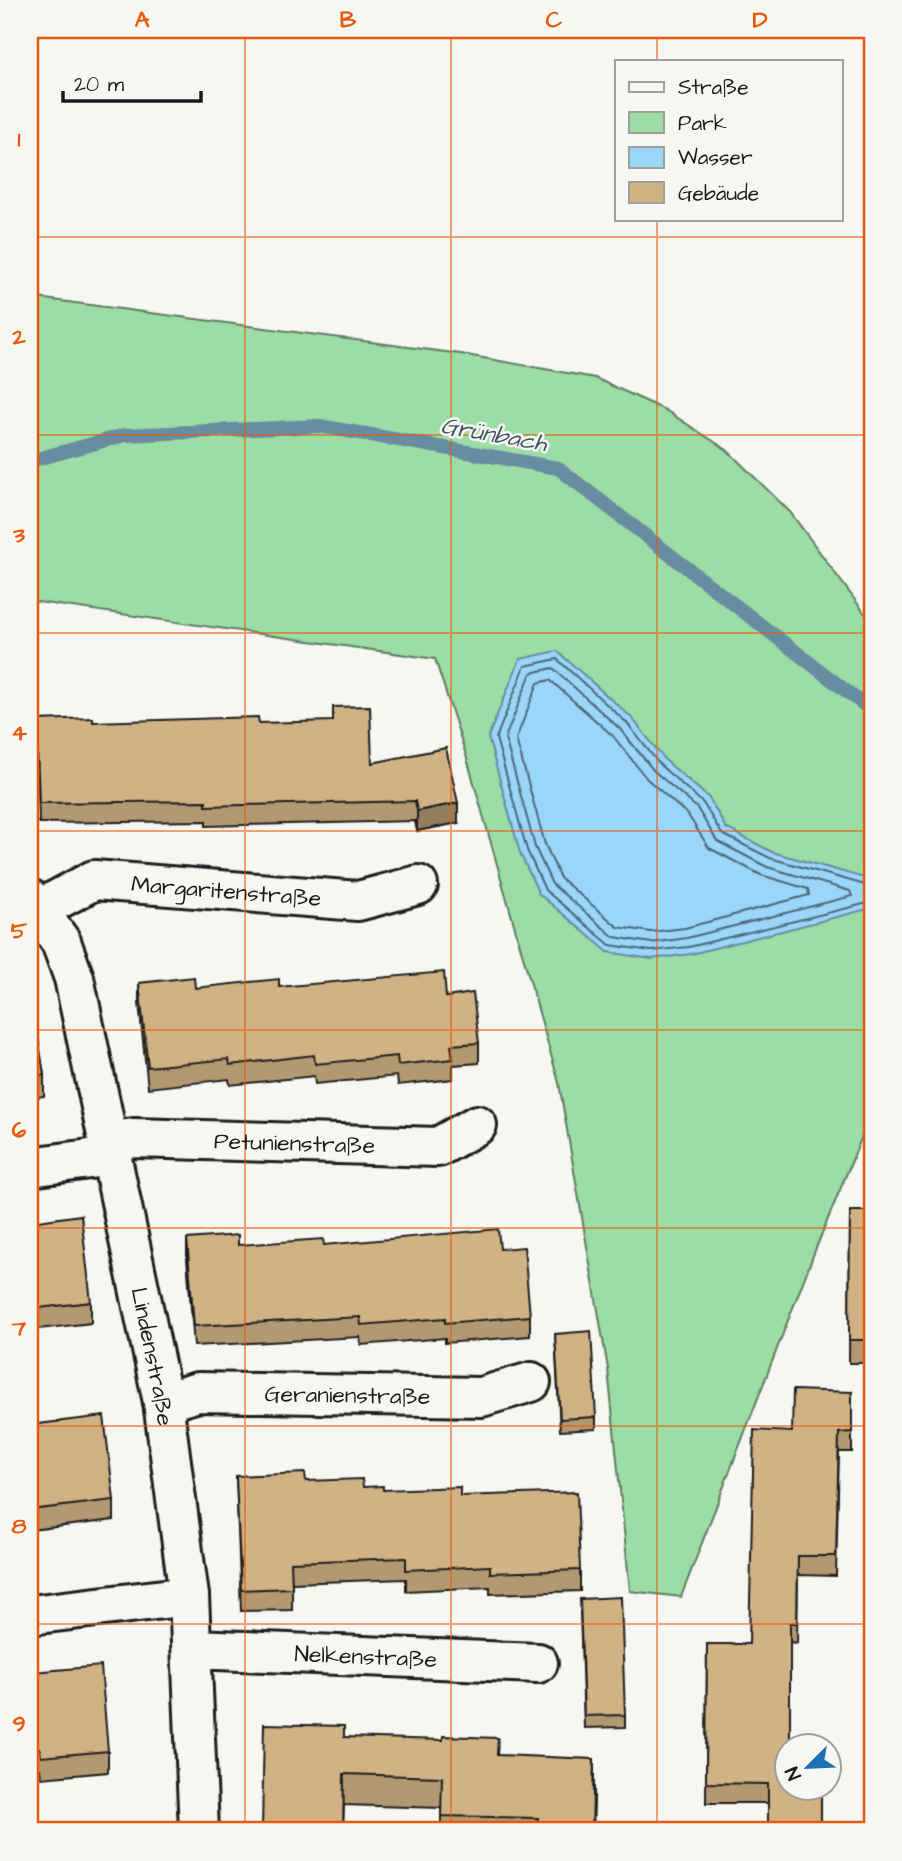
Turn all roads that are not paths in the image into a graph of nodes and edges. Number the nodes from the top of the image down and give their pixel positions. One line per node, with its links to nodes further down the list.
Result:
1 (418, 885): 2 (street, Margaritenstraße)
2 (35, 904): 4 (street, Lindenstraße)
3 (477, 1125): 4 (street, Petunienstraße)
4 (110, 1149): 5 (street, Petunienstraße); 7 (street, Lindenstraße)
5 (30, 1167)
6 (531, 1382): 7 (street, Geranienstraße)
7 (163, 1402): 8 (street, Lindenstraße)
8 (189, 1596): 9 (street); 10 (street, Lindenstraße)
9 (30, 1615)
10 (193, 1649): 11 (street, Nelkenstraße); 12 (street, Lindenstraße)
11 (538, 1663)
12 (200, 1831)

